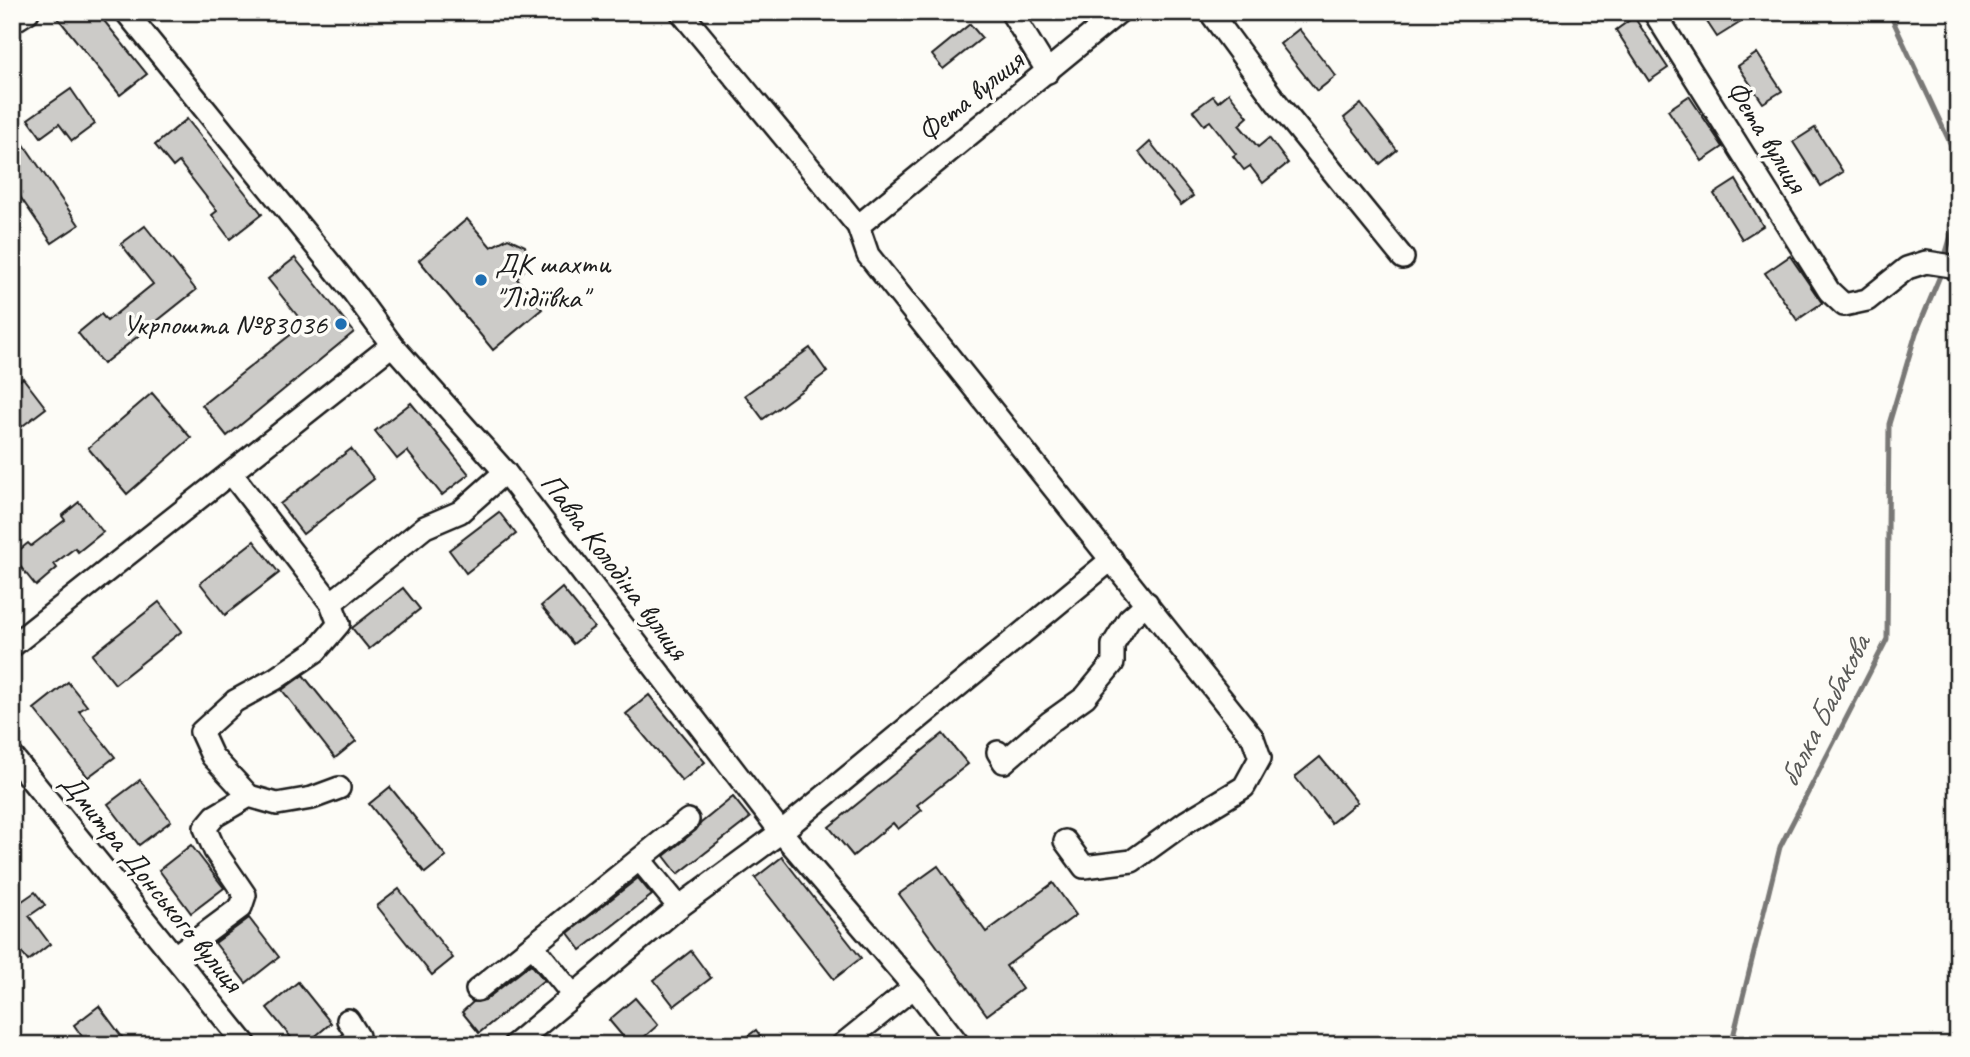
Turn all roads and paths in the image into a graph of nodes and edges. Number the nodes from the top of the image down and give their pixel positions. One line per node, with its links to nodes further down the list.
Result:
1 (28, 12): 8 (street)
2 (126, 12): 13 (street, Павла Колодіна вулиця)
3 (681, 12): 10 (street)
4 (1011, 12): 9 (street)
5 (1119, 12): 9 (street, Фета вулиця)
6 (1210, 12): 11 (street)
7 (1654, 12): 12 (street, Фета вулиця)
8 (12, 22)
9 (1048, 72): 10 (street, Фета вулиця)
10 (858, 226): 16 (street)
11 (1403, 258)
12 (1958, 271)
13 (392, 345): 14 (street, Павла Колодіна вулиця); 15 (street)
14 (505, 472): 17 (street); 25 (street, Павла Колодіна вулиця)
15 (231, 473): 17 (street); 19 (street)
16 (1112, 559): 18 (street); 25 (street)
17 (331, 603): 23 (street)
18 (1147, 603): 21 (street); 26 (street)
19 (12, 646)
20 (12, 757): 30 (street, Дмитра Донського вулиця)
21 (1004, 761)
22 (339, 788): 23 (street)
23 (249, 796): 30 (street)
24 (688, 820): 27 (street)
25 (781, 832): 28 (street); 31 (street, Павла Колодіна вулиця)
26 (1065, 841)
27 (640, 860): 28 (street); 29 (street)
28 (679, 907): 33 (street)
29 (533, 946): 32 (street); 33 (street)
30 (175, 956): 35 (street, Дмитра Донського вулиця)
31 (914, 988): 38 (street); 39 (street, Павла Колодіна вулиця)
32 (477, 990)
33 (573, 995): 37 (street)
34 (348, 1020): 36 (street)
35 (246, 1045)
36 (348, 1045)
37 (514, 1045)
38 (842, 1045)
39 (959, 1045)

